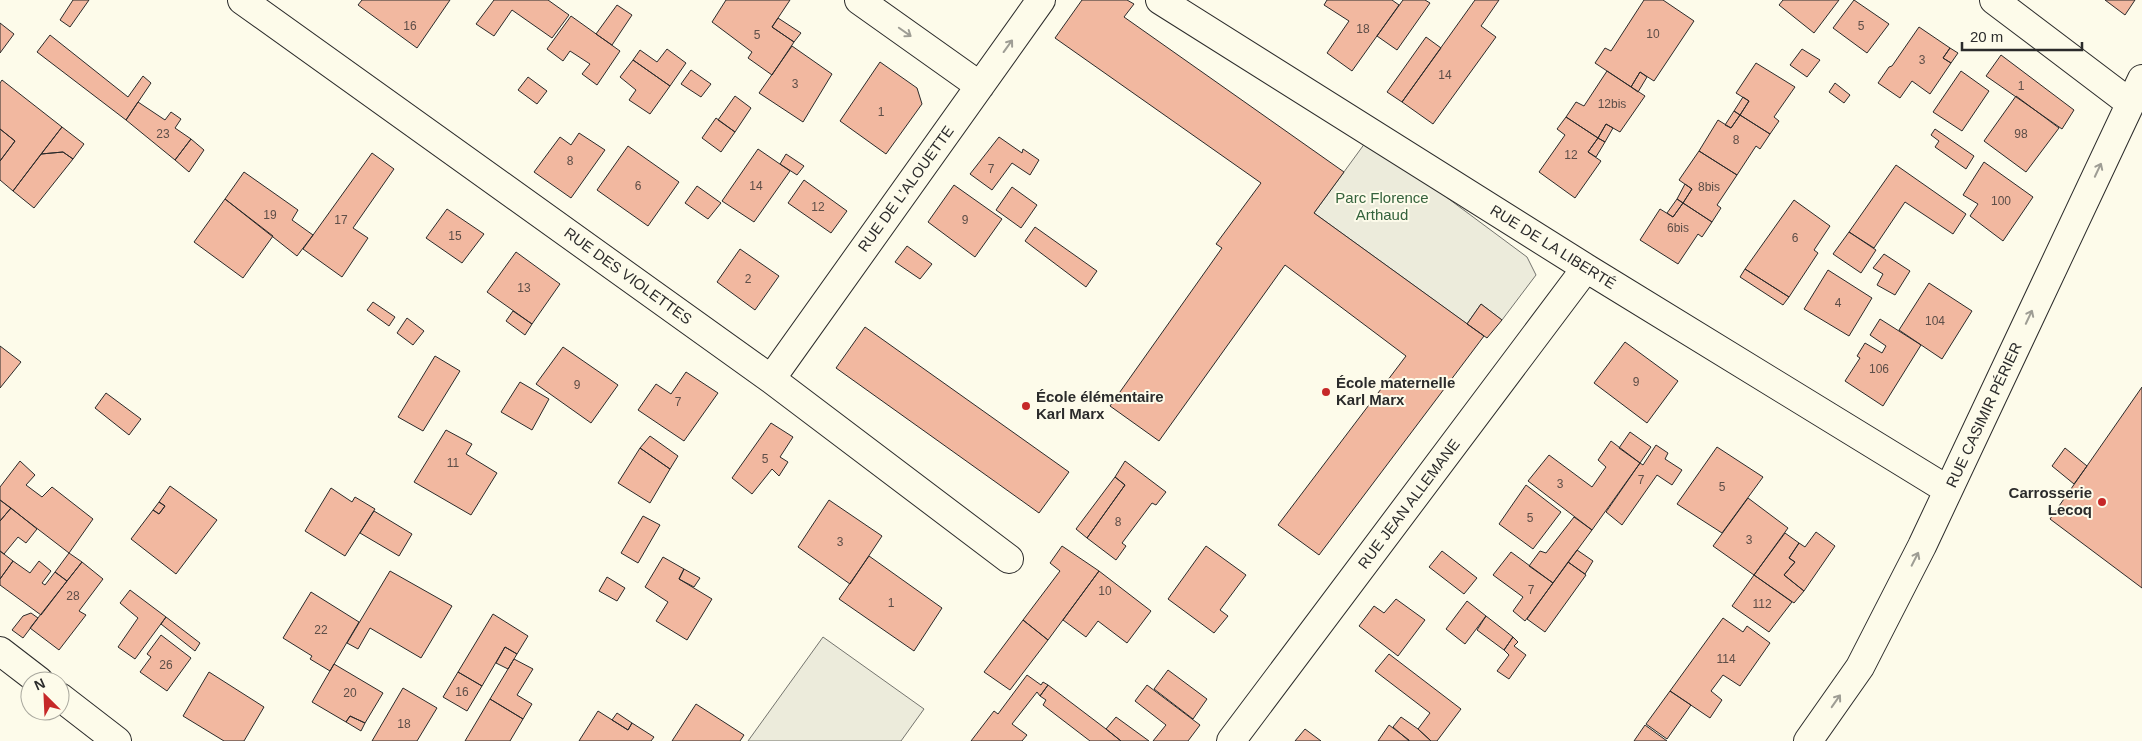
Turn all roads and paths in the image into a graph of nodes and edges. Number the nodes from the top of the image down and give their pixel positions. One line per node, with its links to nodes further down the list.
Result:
1 (242, 0): 10 (street, RUE DES VIOLETTES)
2 (860, 0): 7 (street, one-way to 7)
3 (1041, 0): 7 (street, RUE DE L'ALOUETTE, one-way to 3)
4 (1160, 0): 9 (street, RUE DE LA LIBERTÉ)
5 (1994, 0): 8 (street)
6 (2142, 79): 8 (street, RUE CASIMIR PÉRIER)
7 (980, 86): 10 (street, RUE DE L'ALOUETTE)
8 (2130, 103): 11 (street, RUE CASIMIR PÉRIER, one-way to 8)
9 (1586, 268): 11 (street, RUE DE LA LIBERTÉ); 17 (street, RUE JEAN ALLEMANE)
10 (771, 379): 12 (street, RUE DES VIOLETTES)
11 (1948, 490): 18 (street, RUE CASIMIR PÉRIER, one-way to 11)
12 (1009, 559)
13 (0, 651): 14 (street)
14 (26, 671)
15 (70, 705): 16 (street)
16 (117, 741)
17 (1231, 741)
18 (1808, 741)

